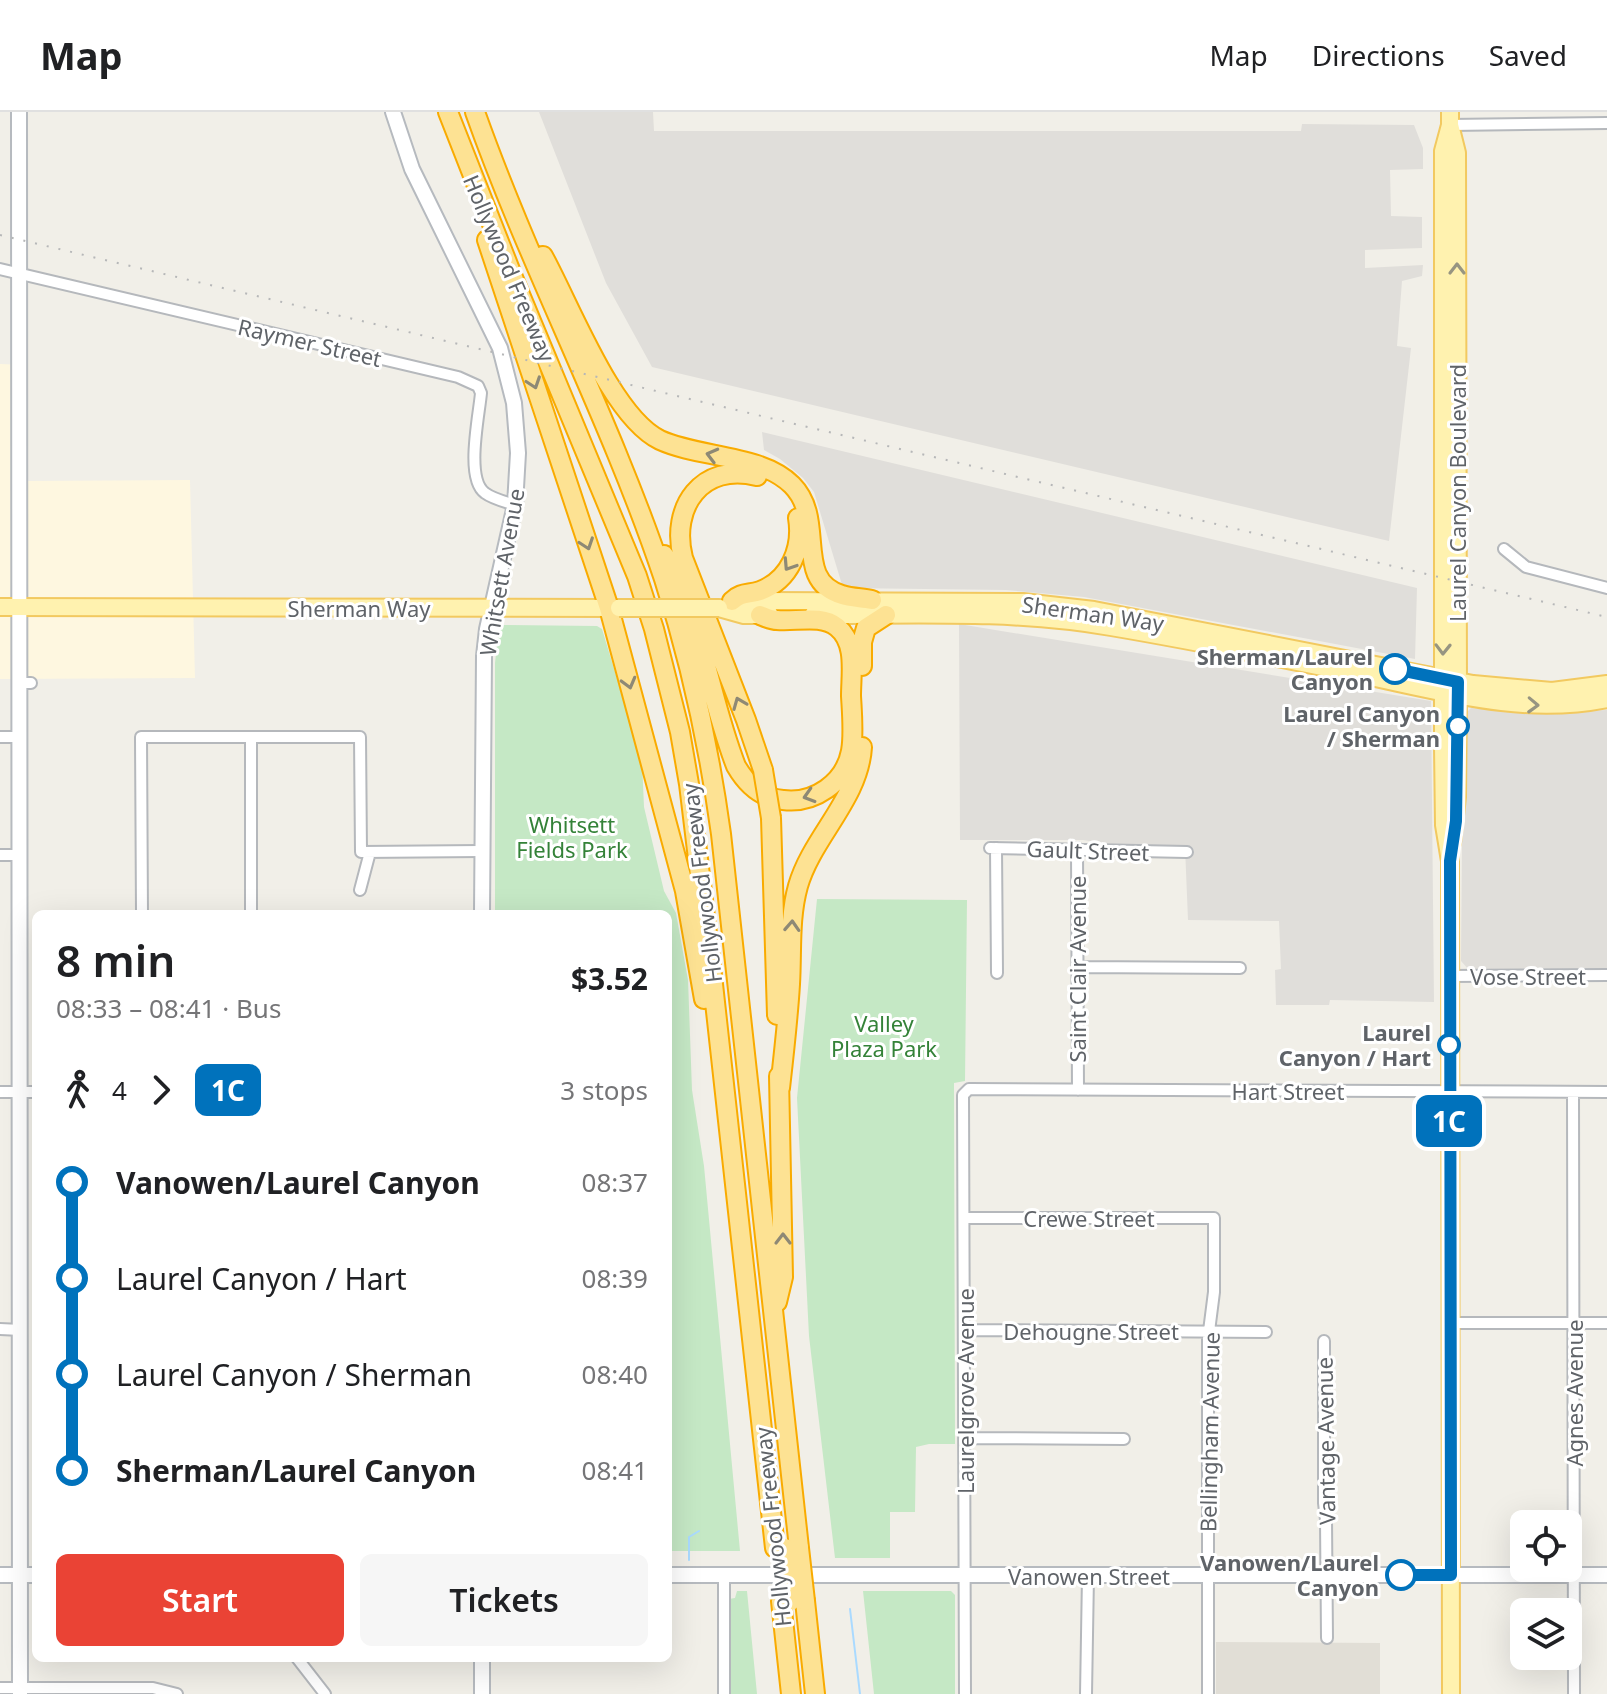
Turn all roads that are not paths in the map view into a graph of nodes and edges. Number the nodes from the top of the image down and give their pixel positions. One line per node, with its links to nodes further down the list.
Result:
1 (19, 112): 12 (main road)
2 (393, 112): 13 (main road, Whitsett Avenue)
3 (448, 112): 9 (highway, Hollywood Freeway)
4 (460, 112): 72 (highway)
5 (467, 112): 72 (highway)
6 (475, 112): 10 (highway, Hollywood Freeway)
7 (1450, 119): 8 (street); 27 (main road, Laurel Canyon Boulevard)
8 (1607, 123)
9 (461, 148): 21 (highway, one-way to 21); 47 (highway, Hollywood Freeway)
10 (503, 184): 14 (highway, Hollywood Freeway); 17 (highway, one-way to 10)
11 (0, 269): 12 (street, Raymer Street)
12 (18, 274): 13 (street, Raymer Street); 20 (main road)
13 (515, 505): 22 (main road, Whitsett Avenue)
14 (636, 507): 24 (highway, one-way to 14); 59 (highway, Hollywood Freeway)
15 (1504, 549): 16 (street)
16 (1607, 588)
17 (872, 600): 18 (main road, Sherman Way); 23 (main road, Sherman Way)
18 (725, 605): 21 (main road, Sherman Way, bridge); 24 (main road, Sherman Way); 48 (highway, one-way to 18, bridge)
19 (0, 607): 20 (main road, Sherman Way)
20 (19, 607): 22 (main road, Sherman Way); 30 (main road)
21 (614, 608): 22 (main road, Sherman Way); 47 (highway, one-way to 47)
22 (491, 609): 33 (main road, Whitsett Avenue)
23 (1010, 609): 25 (main road, Sherman Way); 27 (main road, Sherman Way)
24 (760, 615): 25 (main road, Sherman Way)
25 (886, 615): 48 (highway, one-way to 25)
26 (1607, 684): 27 (main road, Sherman Way)
27 (1450, 688): 28 (main road, Sherman Way, one-way to 28); 46 (main road, Laurel Canyon Boulevard)
28 (1607, 699)
29 (0, 737): 30 (street)
30 (19, 737): 37 (main road)
31 (251, 737): 34 (street); 39 (street); 40 (street)
32 (1077, 848): 35 (street, Gault Street); 42 (street, Saint Clair Avenue); 44 (street, Gault Street)
33 (482, 851): 34 (street); 41 (main road, Whitsett Avenue)
34 (365, 852): 38 (street)
35 (1187, 852)
36 (0, 855): 37 (street)
37 (18, 855): 52 (main road)
38 (360, 890)
39 (142, 910)
40 (251, 910)
41 (482, 910)
42 (1078, 967): 43 (street); 50 (street, Saint Clair Avenue)
43 (1240, 968)
44 (997, 973)
45 (1607, 975): 46 (street, Vose Street)
46 (1449, 976): 54 (main road, Laurel Canyon Boulevard)
47 (723, 1080): 72 (highway, Hollywood Freeway)
48 (780, 1088): 59 (highway, one-way to 48)
49 (969, 1089): 50 (street, Hart Street); 57 (street, Laurelgrove Avenue)
50 (1078, 1090): 54 (street, Hart Street)
51 (0, 1092): 52 (street)
52 (20, 1092): 53 (street); 64 (main road)
53 (32, 1092)
54 (1449, 1092): 55 (street, Hart Street); 61 (main road, Laurel Canyon Boulevard)
55 (1573, 1092): 56 (street, Hart Street); 60 (street, Agnes Avenue)
56 (1607, 1092)
57 (965, 1218): 58 (street, Crewe Street); 65 (street, Laurelgrove Avenue)
58 (1214, 1218): 66 (street, Bellingham Avenue)
59 (774, 1316): 72 (highway, Hollywood Freeway)
60 (1573, 1322): 61 (street); 62 (street); 71 (street, Agnes Avenue)
61 (1450, 1323): 80 (main road, Laurel Canyon Boulevard)
62 (1607, 1323)
63 (0, 1329): 64 (street)
64 (21, 1330): 74 (main road)
65 (965, 1330): 66 (street, Dehougne Street); 69 (street, Laurelgrove Avenue)
66 (1209, 1332): 67 (street, Dehougne Street); 78 (street, Bellingham Avenue)
67 (1266, 1332)
68 (1324, 1341): 79 (street, Vantage Avenue)
69 (966, 1438): 70 (street); 84 (street, Laurelgrove Avenue)
70 (1124, 1439)
71 (1573, 1510)
72 (788, 1548): 87 (highway, Hollywood Freeway)
73 (0, 1575): 74 (main road)
74 (20, 1575): 75 (main road); 92 (main road)
75 (32, 1575)
76 (672, 1575): 77 (main road, Vanowen Street)
77 (724, 1575): 84 (main road, Vanowen Street); 96 (street)
78 (1208, 1575): 79 (main road, Vanowen Street); 85 (main road, Vanowen Street); 102 (street, Bellingham Avenue)
79 (1327, 1575): 80 (main road, Vanowen Street); 88 (street, Vantage Avenue)
80 (1451, 1575): 81 (main road, Vanowen Street); 103 (main road, Laurel Canyon Boulevard)
81 (1510, 1575)
82 (1582, 1575): 83 (main road, Vanowen Street)
83 (1607, 1575)
84 (965, 1576): 85 (main road, Vanowen Street); 100 (street, Laurelgrove Avenue)
85 (1088, 1576): 101 (street)
86 (1573, 1582): 104 (street, Agnes Avenue)
87 (793, 1601): 97 (highway, Hollywood Freeway); 98 (highway); 99 (highway, Hollywood Freeway)
88 (1327, 1638)
89 (300, 1662): 94 (street)
90 (482, 1662): 95 (main road)
91 (0, 1688): 92 (street)
92 (20, 1691): 93 (street)
93 (177, 1694)
94 (325, 1694)
95 (482, 1694)
96 (724, 1694)
97 (791, 1694)
98 (804, 1694)
99 (815, 1694)
100 (965, 1694)
101 (1086, 1694)
102 (1208, 1694)
103 (1451, 1694)
104 (1574, 1694)

